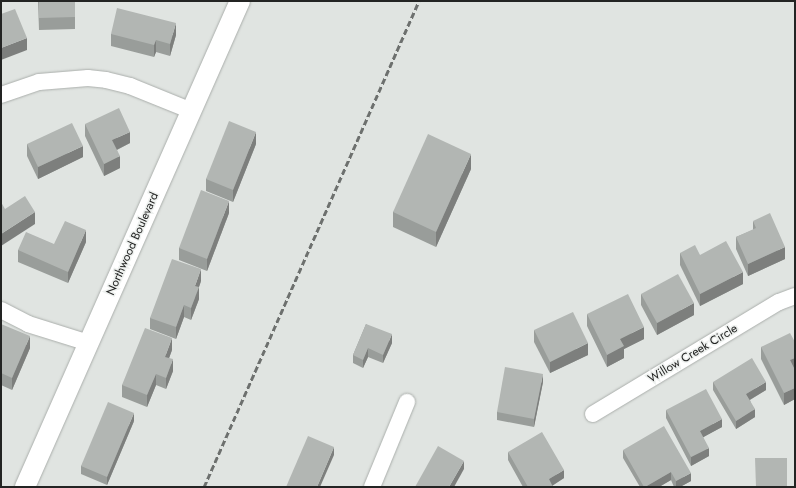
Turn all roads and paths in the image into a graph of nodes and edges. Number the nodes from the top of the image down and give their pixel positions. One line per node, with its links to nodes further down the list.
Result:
1 (240, 1): 3 (street, Northwood Boulevard)
2 (1, 95): 3 (street)
3 (192, 111): 6 (street, Northwood Boulevard)
4 (795, 296): 8 (street, Willow Creek Circle)
5 (1, 310): 6 (street)
6 (89, 343): 9 (street, Northwood Boulevard)
7 (407, 402): 10 (street)
8 (593, 414)
9 (25, 487)
10 (372, 487)

